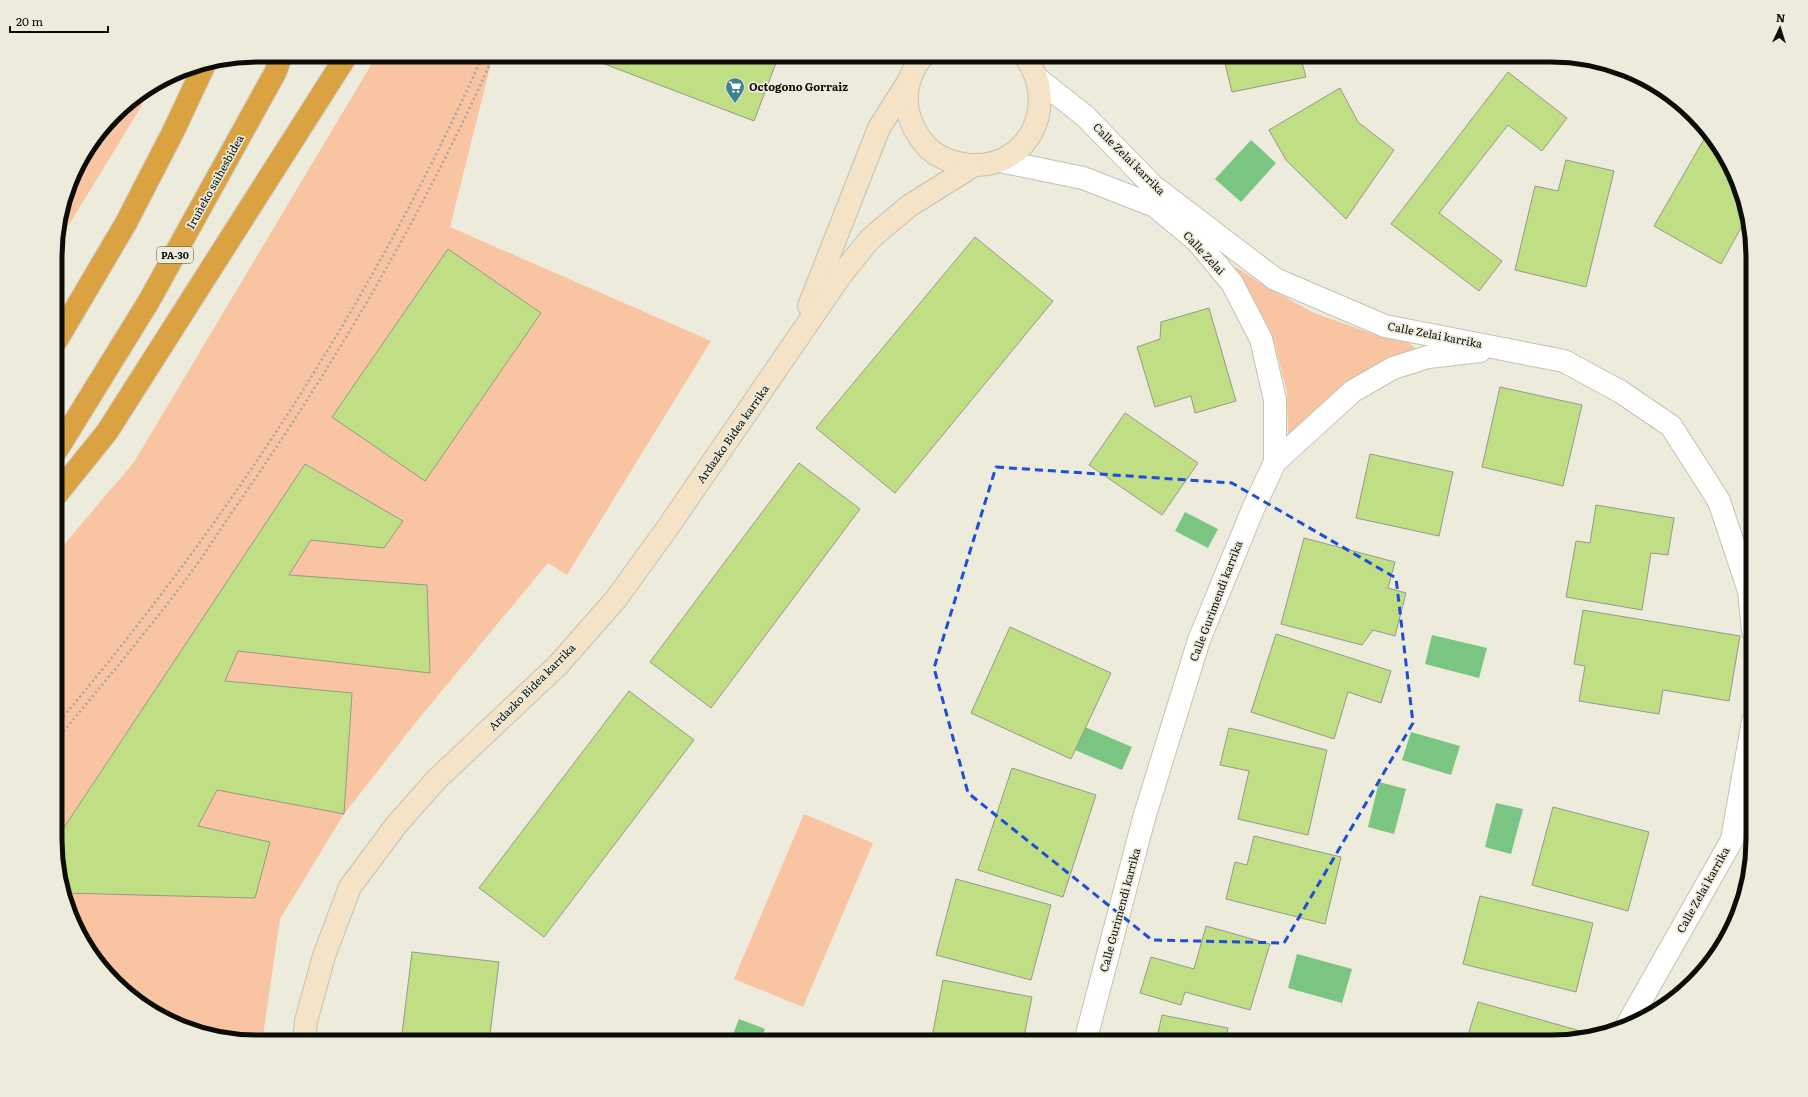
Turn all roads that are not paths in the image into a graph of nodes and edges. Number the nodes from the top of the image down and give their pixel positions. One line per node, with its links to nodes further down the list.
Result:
1 (279, 62): 14 (highway, Iruñeko saihesbidea / PA-30)
2 (343, 62): 16 (highway)
3 (1029, 62): 7 (street)
4 (916, 63): 10 (street); 12 (street, Ardazko Bidea karrika)
5 (202, 70): 8 (highway)
6 (190, 73): 8 (highway)
7 (1038, 79): 9 (street); 13 (street, Calle Zelai karrika)
8 (174, 130): 11 (highway)
9 (1000, 161): 10 (street); 15 (street, Calle Zelai)
10 (974, 166): 12 (street, Ardazko Bidea karrika)
11 (62, 331)
12 (795, 343): 20 (street, Ardazko Bidea karrika)
13 (1501, 348): 15 (street, Calle Gurimendi karrika); 17 (street, Calle Zelai karrika)
14 (62, 442)
15 (1275, 462): 21 (street, Calle Gurimendi karrika)
16 (62, 488)
17 (1746, 582)
18 (1746, 761): 19 (street, Calle Zelai karrika)
19 (1631, 1018)
20 (305, 1035)
21 (1086, 1035)

